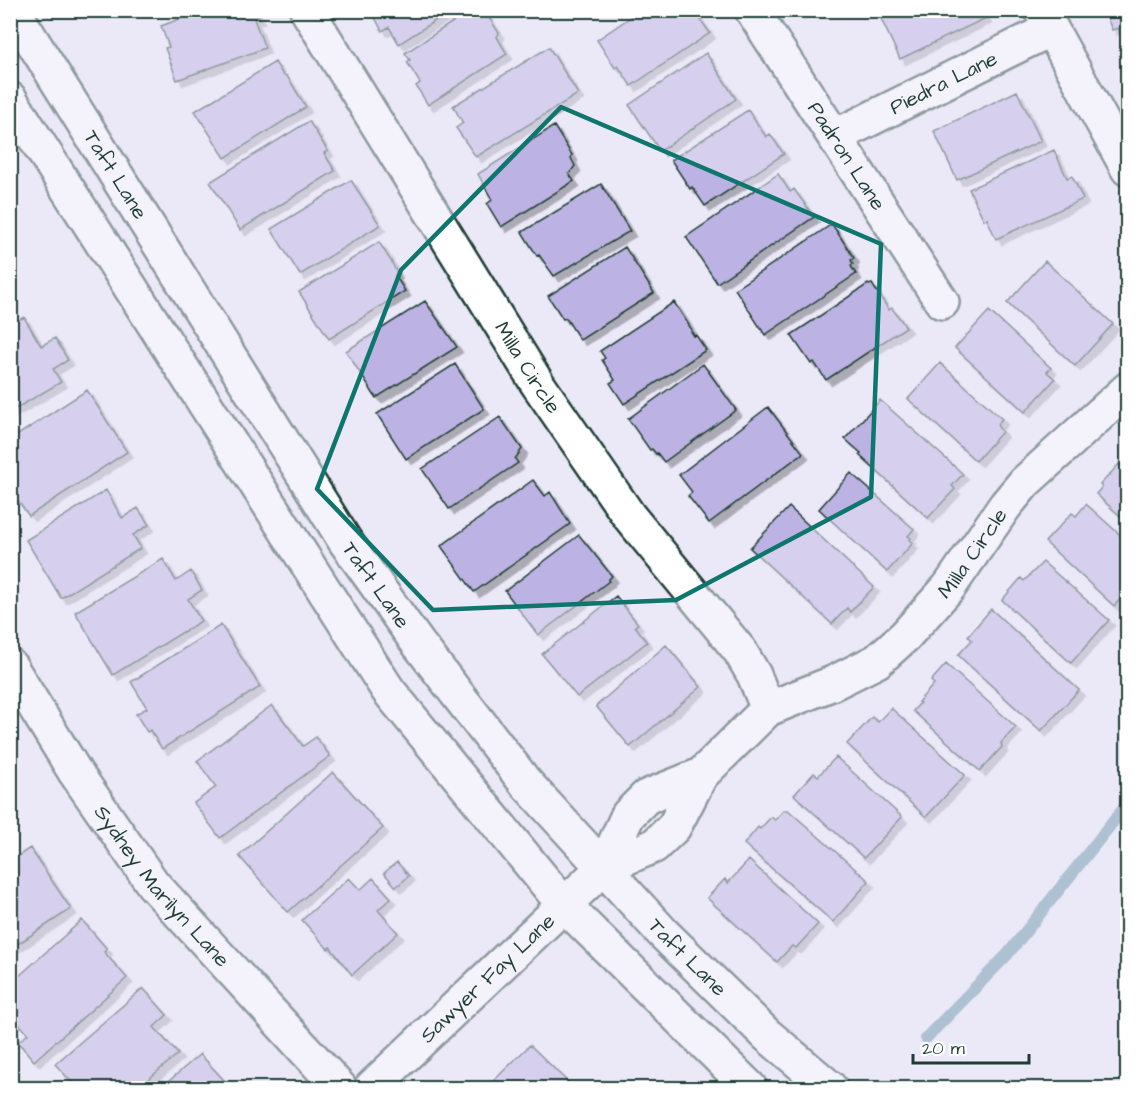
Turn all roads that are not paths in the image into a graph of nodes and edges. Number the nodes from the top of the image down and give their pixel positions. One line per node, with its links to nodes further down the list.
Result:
1 (13, 10): 12 (street, Taft Lane)
2 (307, 10): 11 (street, Milla Circle)
3 (752, 10): 6 (street, Padron Lane)
4 (1046, 20): 6 (street, Piedra Lane); 7 (street)
5 (10, 99): 13 (street)
6 (836, 136): 8 (street, Padron Lane)
7 (1128, 169)
8 (942, 302)
9 (1128, 389): 11 (street, Milla Circle)
10 (10, 666): 14 (street, Sydney Marilyn Lane)
11 (768, 709): 12 (street, Milla Circle)
12 (604, 867): 13 (street, Sawyer Fay Lane); 17 (street, Taft Lane)
13 (564, 905): 15 (street, Sawyer Fay Lane); 16 (street)
14 (340, 1089)
15 (371, 1089)
16 (750, 1089)
17 (830, 1089)

